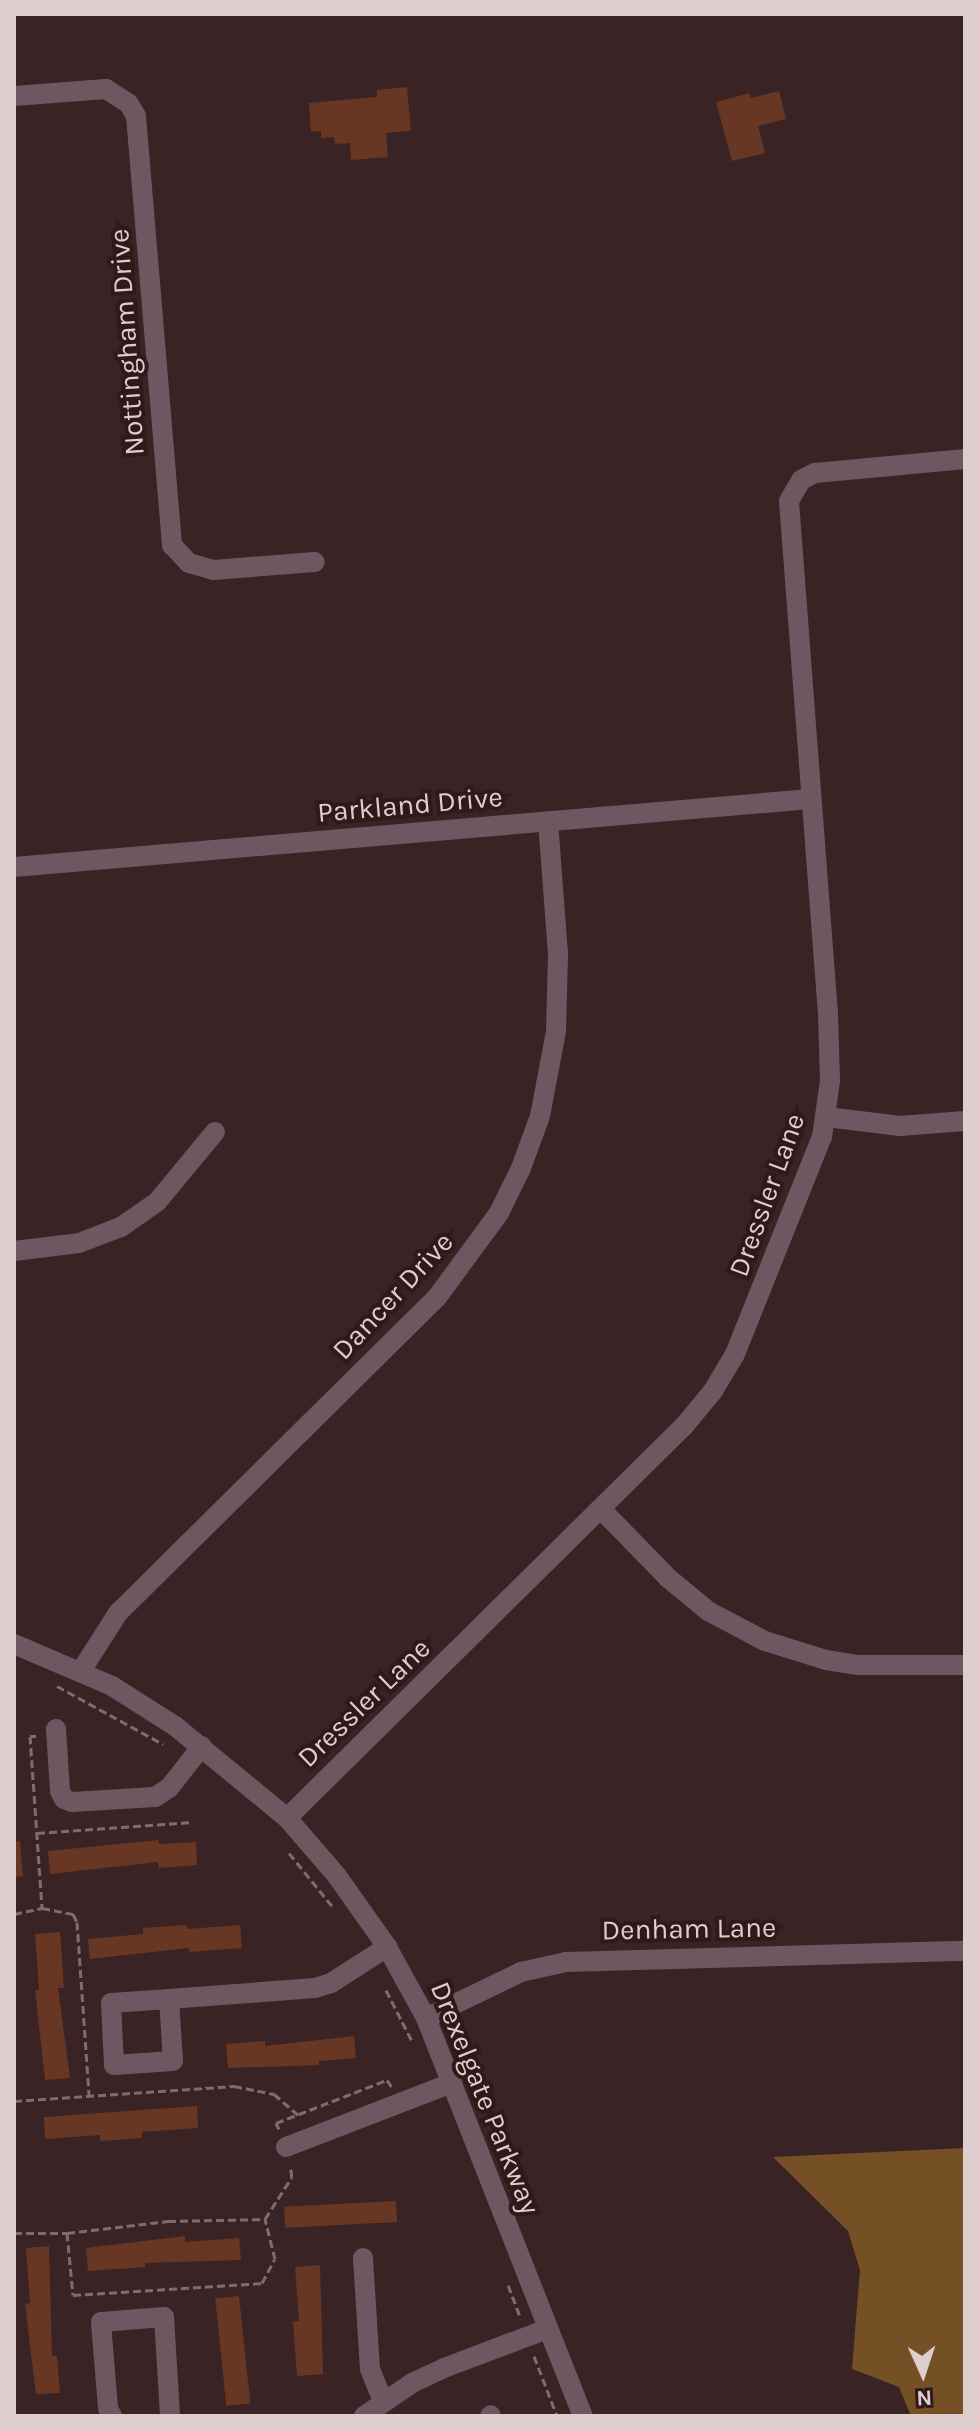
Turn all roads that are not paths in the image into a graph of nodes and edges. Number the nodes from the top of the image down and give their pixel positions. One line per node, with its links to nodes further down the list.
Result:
1 (14, 96): 3 (street, Nottingham Drive)
2 (965, 459): 4 (street, Dressler Lane)
3 (315, 562)
4 (810, 799): 5 (street, Parkland Drive); 7 (street, Dressler Lane)
5 (548, 822): 6 (street, Parkland Drive); 14 (street, Dancer Drive)
6 (14, 867)
7 (826, 1117): 8 (street); 11 (street, Dressler Lane)
8 (965, 1121)
9 (215, 1132): 10 (street)
10 (14, 1251)
11 (601, 1509): 13 (street); 17 (street, Dressler Lane)
12 (14, 1644): 14 (street, Drexelgate Parkway)
13 (965, 1665)
14 (81, 1671): 16 (street, Drexelgate Parkway)
15 (56, 1732): 16 (street)
16 (202, 1746): 17 (street, Drexelgate Parkway)
17 (287, 1818): 18 (street, Drexelgate Parkway)
18 (387, 1947): 20 (street); 21 (street, Drexelgate Parkway)
19 (965, 1951): 21 (street, Denham Lane)
20 (169, 1999)
21 (426, 2018): 22 (street, Drexelgate Parkway)
22 (452, 2083): 23 (street); 25 (street, Drexelgate Parkway)
23 (286, 2147)
24 (363, 2258): 26 (street)
25 (547, 2329): 26 (street); 30 (street, Drexelgate Parkway)
26 (383, 2401): 29 (street)
27 (112, 2416): 28 (street)
28 (170, 2416)
29 (364, 2416)
30 (583, 2416)

